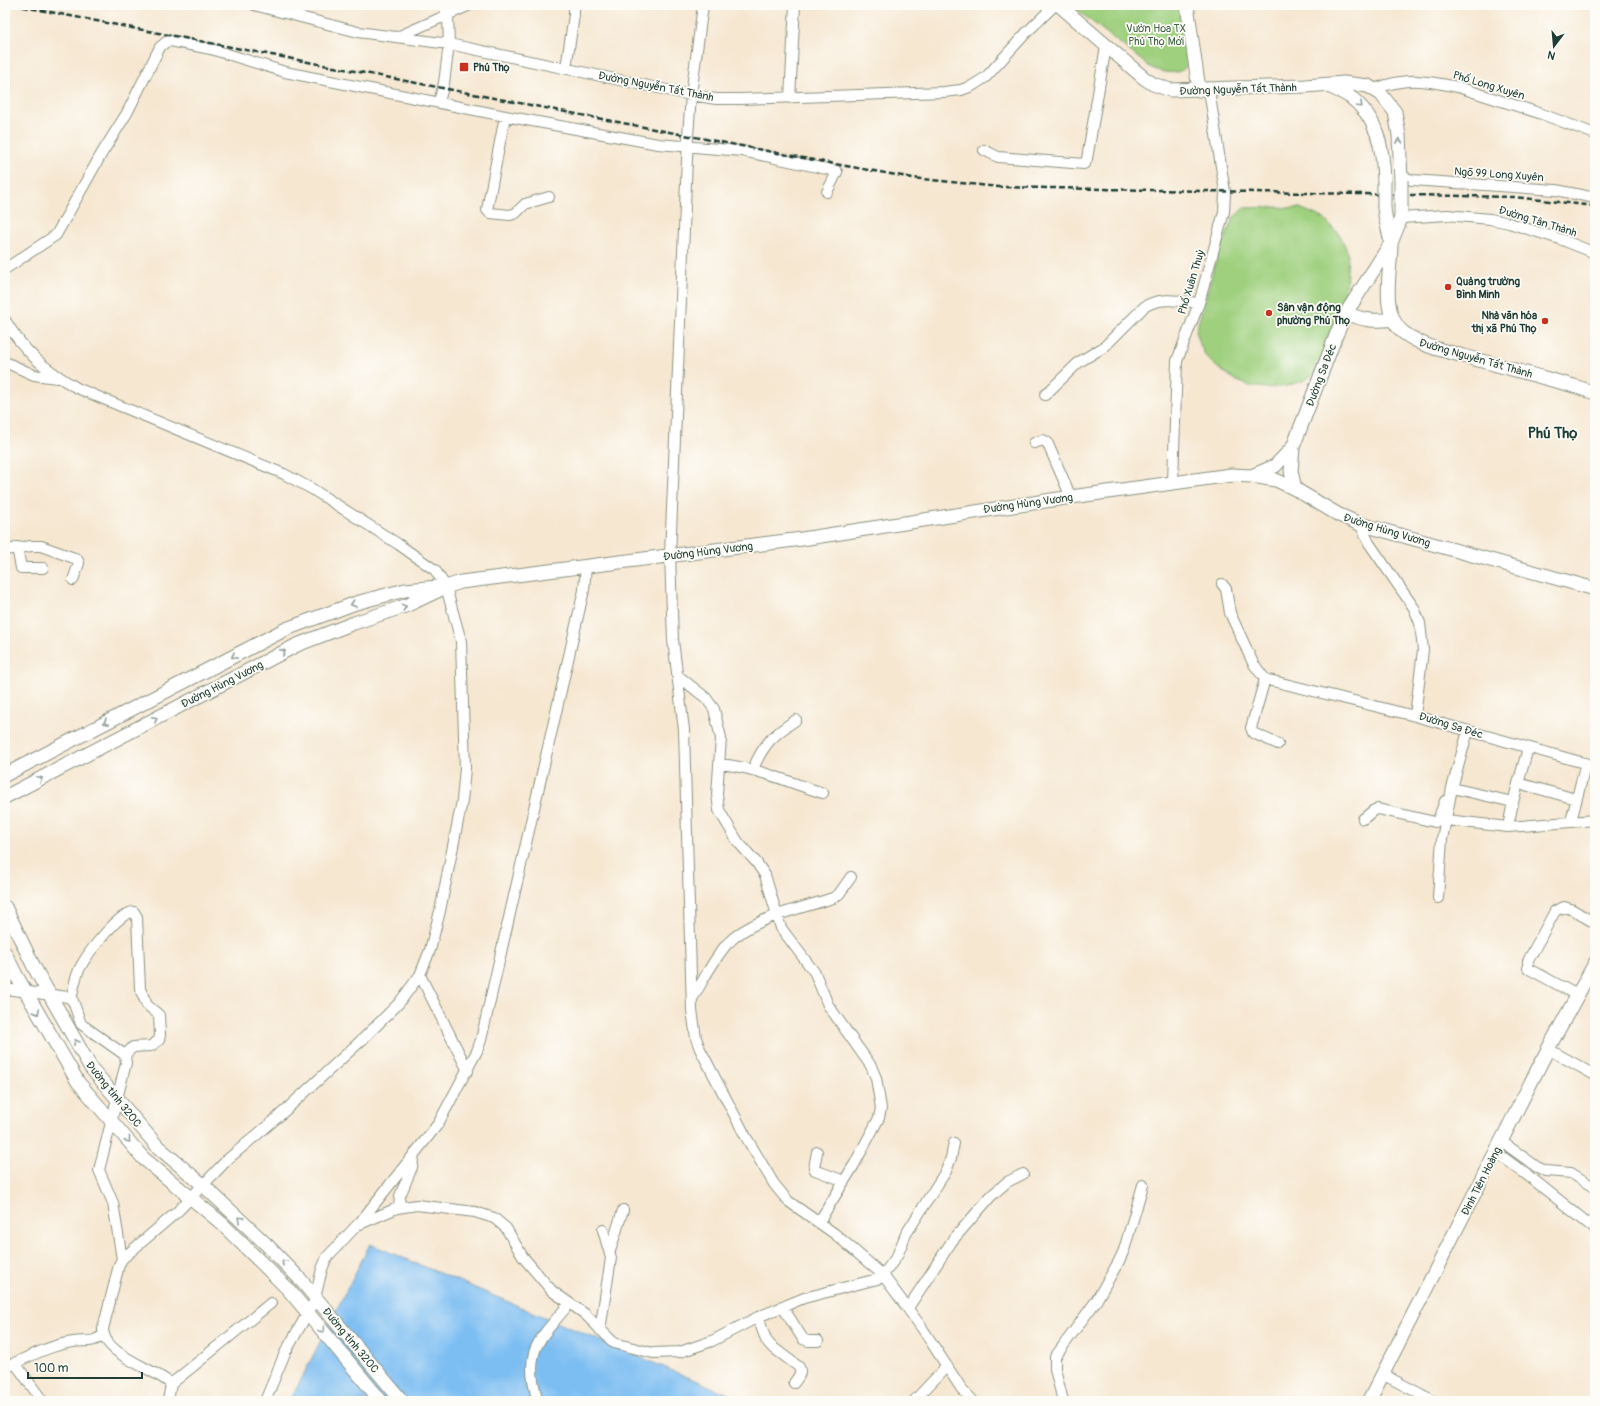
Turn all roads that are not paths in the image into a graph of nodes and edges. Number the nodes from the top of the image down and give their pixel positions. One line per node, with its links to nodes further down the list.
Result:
1 (254, 5): 10 (street, Đường Nguyễn Tất Thành)
2 (443, 5): 11 (street)
3 (470, 5): 11 (street)
4 (574, 5): 15 (street)
5 (703, 5): 19 (street)
6 (795, 5): 20 (street)
7 (1056, 5): 20 (street, Đường Nguyễn Tất Thành)
8 (1059, 5): 14 (main road, Đường Nguyễn Tất Thành)
9 (1186, 5): 18 (main road)
10 (287, 10): 12 (street, Đường Nguyễn Tất Thành)
11 (448, 16): 12 (street); 13 (street)
12 (397, 37): 13 (street, Đường Nguyễn Tất Thành)
13 (449, 44): 15 (street, Đường Nguyễn Tất Thành); 21 (street)
14 (1106, 46): 18 (main road, Đường Nguyễn Tất Thành); 25 (street)
15 (566, 68): 19 (street, Đường Nguyễn Tất Thành)
16 (1327, 85): 17 (main road, Đường Nguyễn Tất Thành); 18 (main road, Đường Nguyễn Tất Thành); 31 (main road, Đường Nguyễn Tất Thành, one-way to 31, bridge)
17 (1374, 89): 23 (street, Phố Long Xuyên); 26 (main road, Đường Nguyễn Tất Thành, one-way to 17)
18 (1204, 90): 34 (street, Phố Xuân Thuỷ)
19 (691, 95): 20 (street, Đường Nguyễn Tất Thành); 24 (street)
20 (790, 98)
21 (439, 102): 22 (street); 33 (street)
22 (505, 116): 24 (street); 28 (street)
23 (1595, 134)
24 (687, 147): 27 (street); 51 (street)
25 (984, 150)
26 (1401, 178): 29 (street, Ngõ 99 Long Xuyên); 30 (main road, Đường Nguyễn Tất Thành, bridge)
27 (827, 192)
28 (549, 197)
29 (1595, 198)
30 (1401, 213): 31 (main road); 32 (street, Đường Tân Thành)
31 (1391, 243): 35 (main road, Đường Sa Đéc); 36 (main road)
32 (1595, 253)
33 (8, 267)
34 (1199, 303): 41 (street); 45 (street, Phố Xuân Thuỷ)
35 (1346, 313): 36 (main road); 43 (main road, Đường Sa Đéc)
36 (1392, 319): 40 (main road, Đường Nguyễn Tất Thành)
37 (5, 320): 39 (street)
38 (5, 362): 39 (street)
39 (59, 378): 56 (street)
40 (1595, 393)
41 (1045, 395)
42 (1034, 443): 47 (street)
43 (1293, 447): 44 (main road, Đường Sa Đéc); 46 (main road, Đường Sa Đéc)
44 (1252, 476): 45 (main road, Đường Hùng Vương); 46 (main road, Đường Hùng Vương)
45 (1173, 482): 47 (main road, Đường Hùng Vương)
46 (1295, 489): 48 (main road, Đường Hùng Vương)
47 (1071, 497): 51 (main road, Đường Hùng Vương)
48 (1360, 524): 57 (main road, Đường Hùng Vương); 60 (street, Đường Sa Đéc)
49 (17, 547): 50 (street); 53 (street); 54 (street)
50 (5, 550)
51 (670, 555): 52 (main road, Đường Hùng Vương); 58 (street)
52 (586, 566): 56 (main road, Đường Hùng Vương); 96 (street)
53 (43, 568)
54 (73, 580)
55 (1222, 584): 59 (street)
56 (446, 587): 68 (main road, Đường Hùng Vương, one-way to 68); 72 (main road, Đường Hùng Vương, one-way to 56); 87 (street)
57 (1595, 589)
58 (676, 674): 65 (street); 93 (street)
59 (1265, 679): 60 (street); 63 (street)
60 (1415, 716): 62 (street, Đường Sa Đéc)
61 (796, 720): 67 (street)
62 (1468, 731): 64 (street, Đường Sa Đéc); 70 (street)
63 (1278, 744)
64 (1528, 748): 66 (street, Đường Sa Đéc); 69 (street)
65 (719, 764): 67 (street); 83 (street)
66 (1590, 765): 73 (street)
67 (753, 769): 71 (street)
68 (5, 775)
69 (1518, 782): 73 (street); 74 (street)
70 (1452, 792): 74 (street); 75 (street); 76 (street)
71 (823, 793)
72 (5, 797)
73 (1576, 799): 78 (street)
74 (1513, 802): 79 (street)
75 (1363, 819)
76 (1446, 820): 79 (street); 81 (street)
77 (1595, 820): 78 (street)
78 (1571, 821): 79 (street)
79 (1508, 827)
80 (851, 877): 83 (street)
81 (1438, 898)
82 (5, 907): 90 (main road, Đường tỉnh 320C)
83 (777, 916): 93 (street); 105 (street)
84 (1595, 922): 91 (street)
85 (5, 953): 89 (main road, Đường tỉnh 320C)
86 (1593, 971): 91 (main road, Đinh Tiên Hoàng)
87 (420, 975): 96 (street); 106 (street)
88 (5, 989): 89 (street)
89 (26, 991): 90 (street); 99 (main road, Đường tỉnh 320C, one-way to 99)
90 (49, 994): 92 (street); 98 (main road, Đường tỉnh 320C, one-way to 90)
91 (1577, 995): 94 (main road, Đinh Tiên Hoàng)
92 (71, 999): 95 (street); 95 (street)
93 (692, 999): 112 (street)
94 (1548, 1050): 97 (street); 101 (main road, Đinh Tiên Hoàng)
95 (125, 1055): 98 (street)
96 (468, 1071): 102 (street)
97 (1595, 1074)
98 (117, 1098): 99 (street); 106 (main road, Đường tỉnh 320C)
99 (111, 1120): 109 (main road, Đường tỉnh 320C, one-way to 109); 117 (street)
100 (954, 1143): 118 (street)
101 (1498, 1146): 108 (street); 114 (street); 132 (main road, Đinh Tiên Hoàng)
102 (415, 1152): 110 (street); 113 (street)
103 (817, 1152): 105 (street)
104 (1023, 1174): 123 (street)
105 (844, 1181): 112 (street)
106 (203, 1185): 109 (street); 119 (main road, Đường tỉnh 320C, one-way to 106)
107 (1143, 1185): 143 (street)
108 (1595, 1188)
109 (191, 1198): 117 (street); 124 (main road, Đường tỉnh 320C)
110 (399, 1207): 113 (street); 121 (street)
111 (623, 1210): 116 (street)
112 (819, 1222): 118 (street)
113 (358, 1225): 119 (street)
114 (1595, 1229)
115 (603, 1230): 116 (street)
116 (610, 1251): 126 (street)
117 (122, 1259): 127 (street)
118 (884, 1276): 122 (street); 123 (street)
119 (315, 1296): 124 (street); 140 (main road, Đường tỉnh 320C)
120 (271, 1303): 134 (street)
121 (569, 1304): 126 (street); 141 (street)
122 (782, 1306): 125 (street); 128 (street)
123 (908, 1308): 130 (street)
124 (308, 1313): 138 (street); 139 (main road, Đường tỉnh 320C, one-way to 139)
125 (758, 1317): 126 (street); 133 (street)
126 (600, 1330)
127 (103, 1334): 129 (street); 134 (street)
128 (818, 1341)
129 (15, 1363): 131 (street); 135 (street)
130 (947, 1366): 136 (street); 142 (street)
131 (5, 1367)
132 (1382, 1374): 144 (main road, Đinh Tiên Hoàng); 145 (street)
133 (794, 1383)
134 (171, 1384): 137 (street)
135 (41, 1399)
136 (970, 1400)
137 (168, 1401)
138 (265, 1401)
139 (381, 1401)
140 (402, 1401)
141 (538, 1401)
142 (914, 1401)
143 (1063, 1401)
144 (1369, 1401)
145 (1434, 1401)

